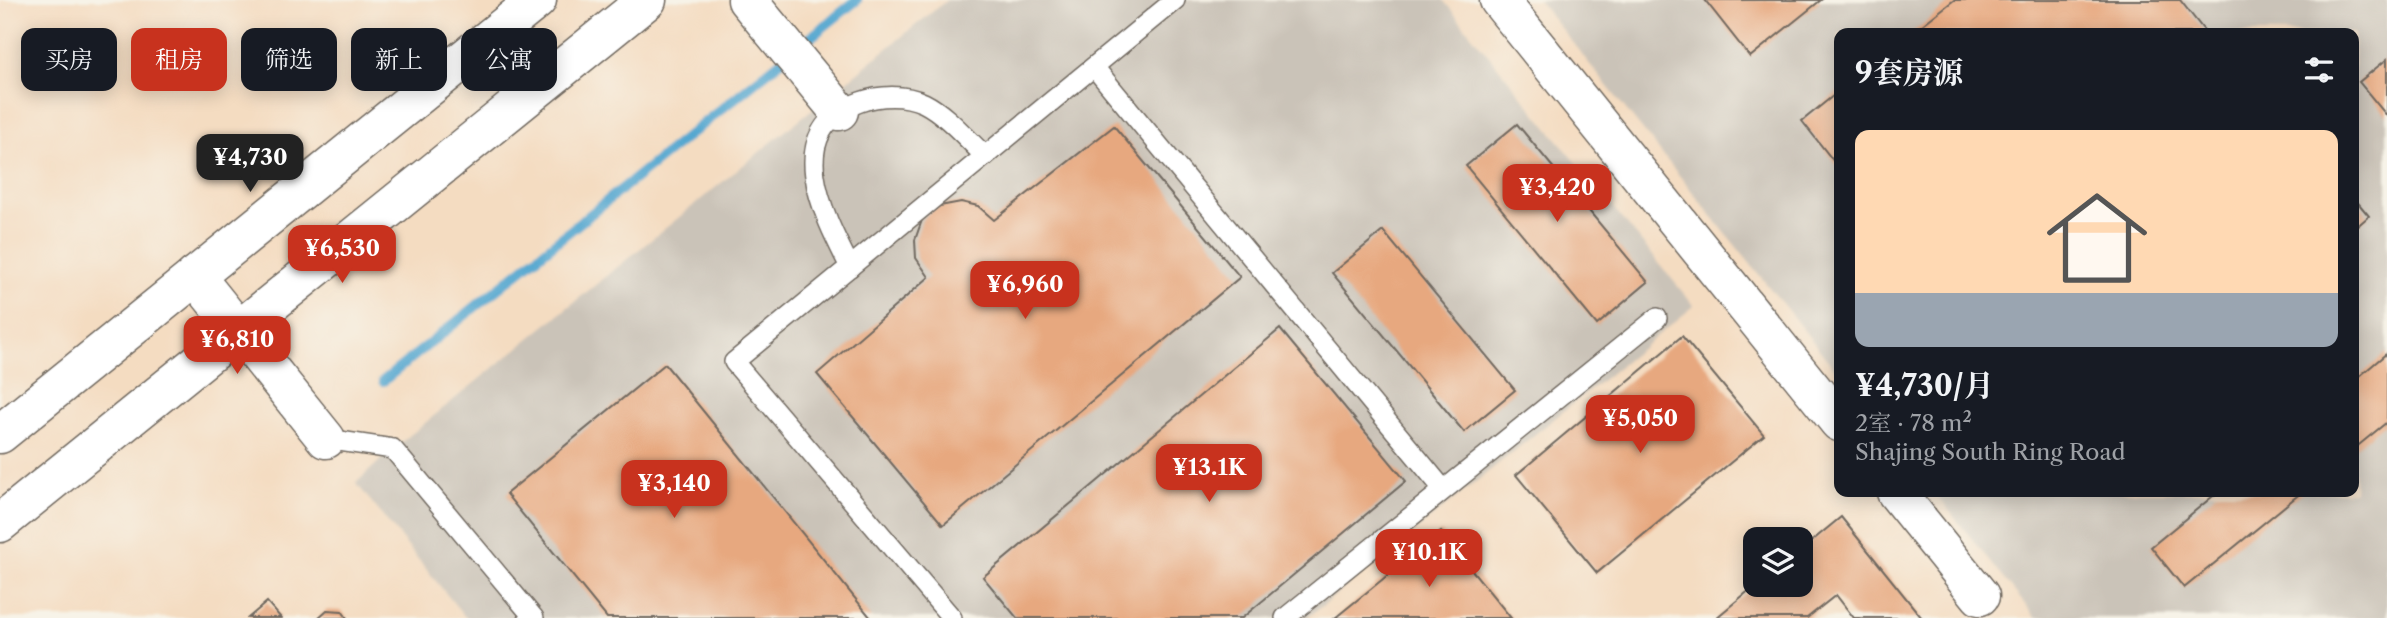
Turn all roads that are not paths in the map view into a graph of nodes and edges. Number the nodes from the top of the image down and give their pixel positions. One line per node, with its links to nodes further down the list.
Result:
1 (537, 0): 10 (main road)
2 (647, 0): 12 (main road)
3 (1175, 0): 6 (lane)
4 (1499, 0): 13 (main road)
5 (752, 5): 7 (main road)
6 (1094, 67): 8 (lane); 16 (lane)
7 (839, 111): 8 (lane); 9 (lane)
8 (985, 156): 9 (lane)
9 (850, 267): 21 (lane)
10 (195, 276): 12 (main road); 14 (main road)
11 (1657, 318): 16 (lane)
12 (239, 330): 15 (main road); 18 (main road)
13 (1834, 416)
14 (0, 434)
15 (326, 439): 20 (lane)
16 (1443, 489): 22 (lane)
17 (1900, 497): 19 (main road)
18 (0, 523)
19 (1980, 596)
20 (534, 618)
21 (952, 618)
22 (1285, 618)

